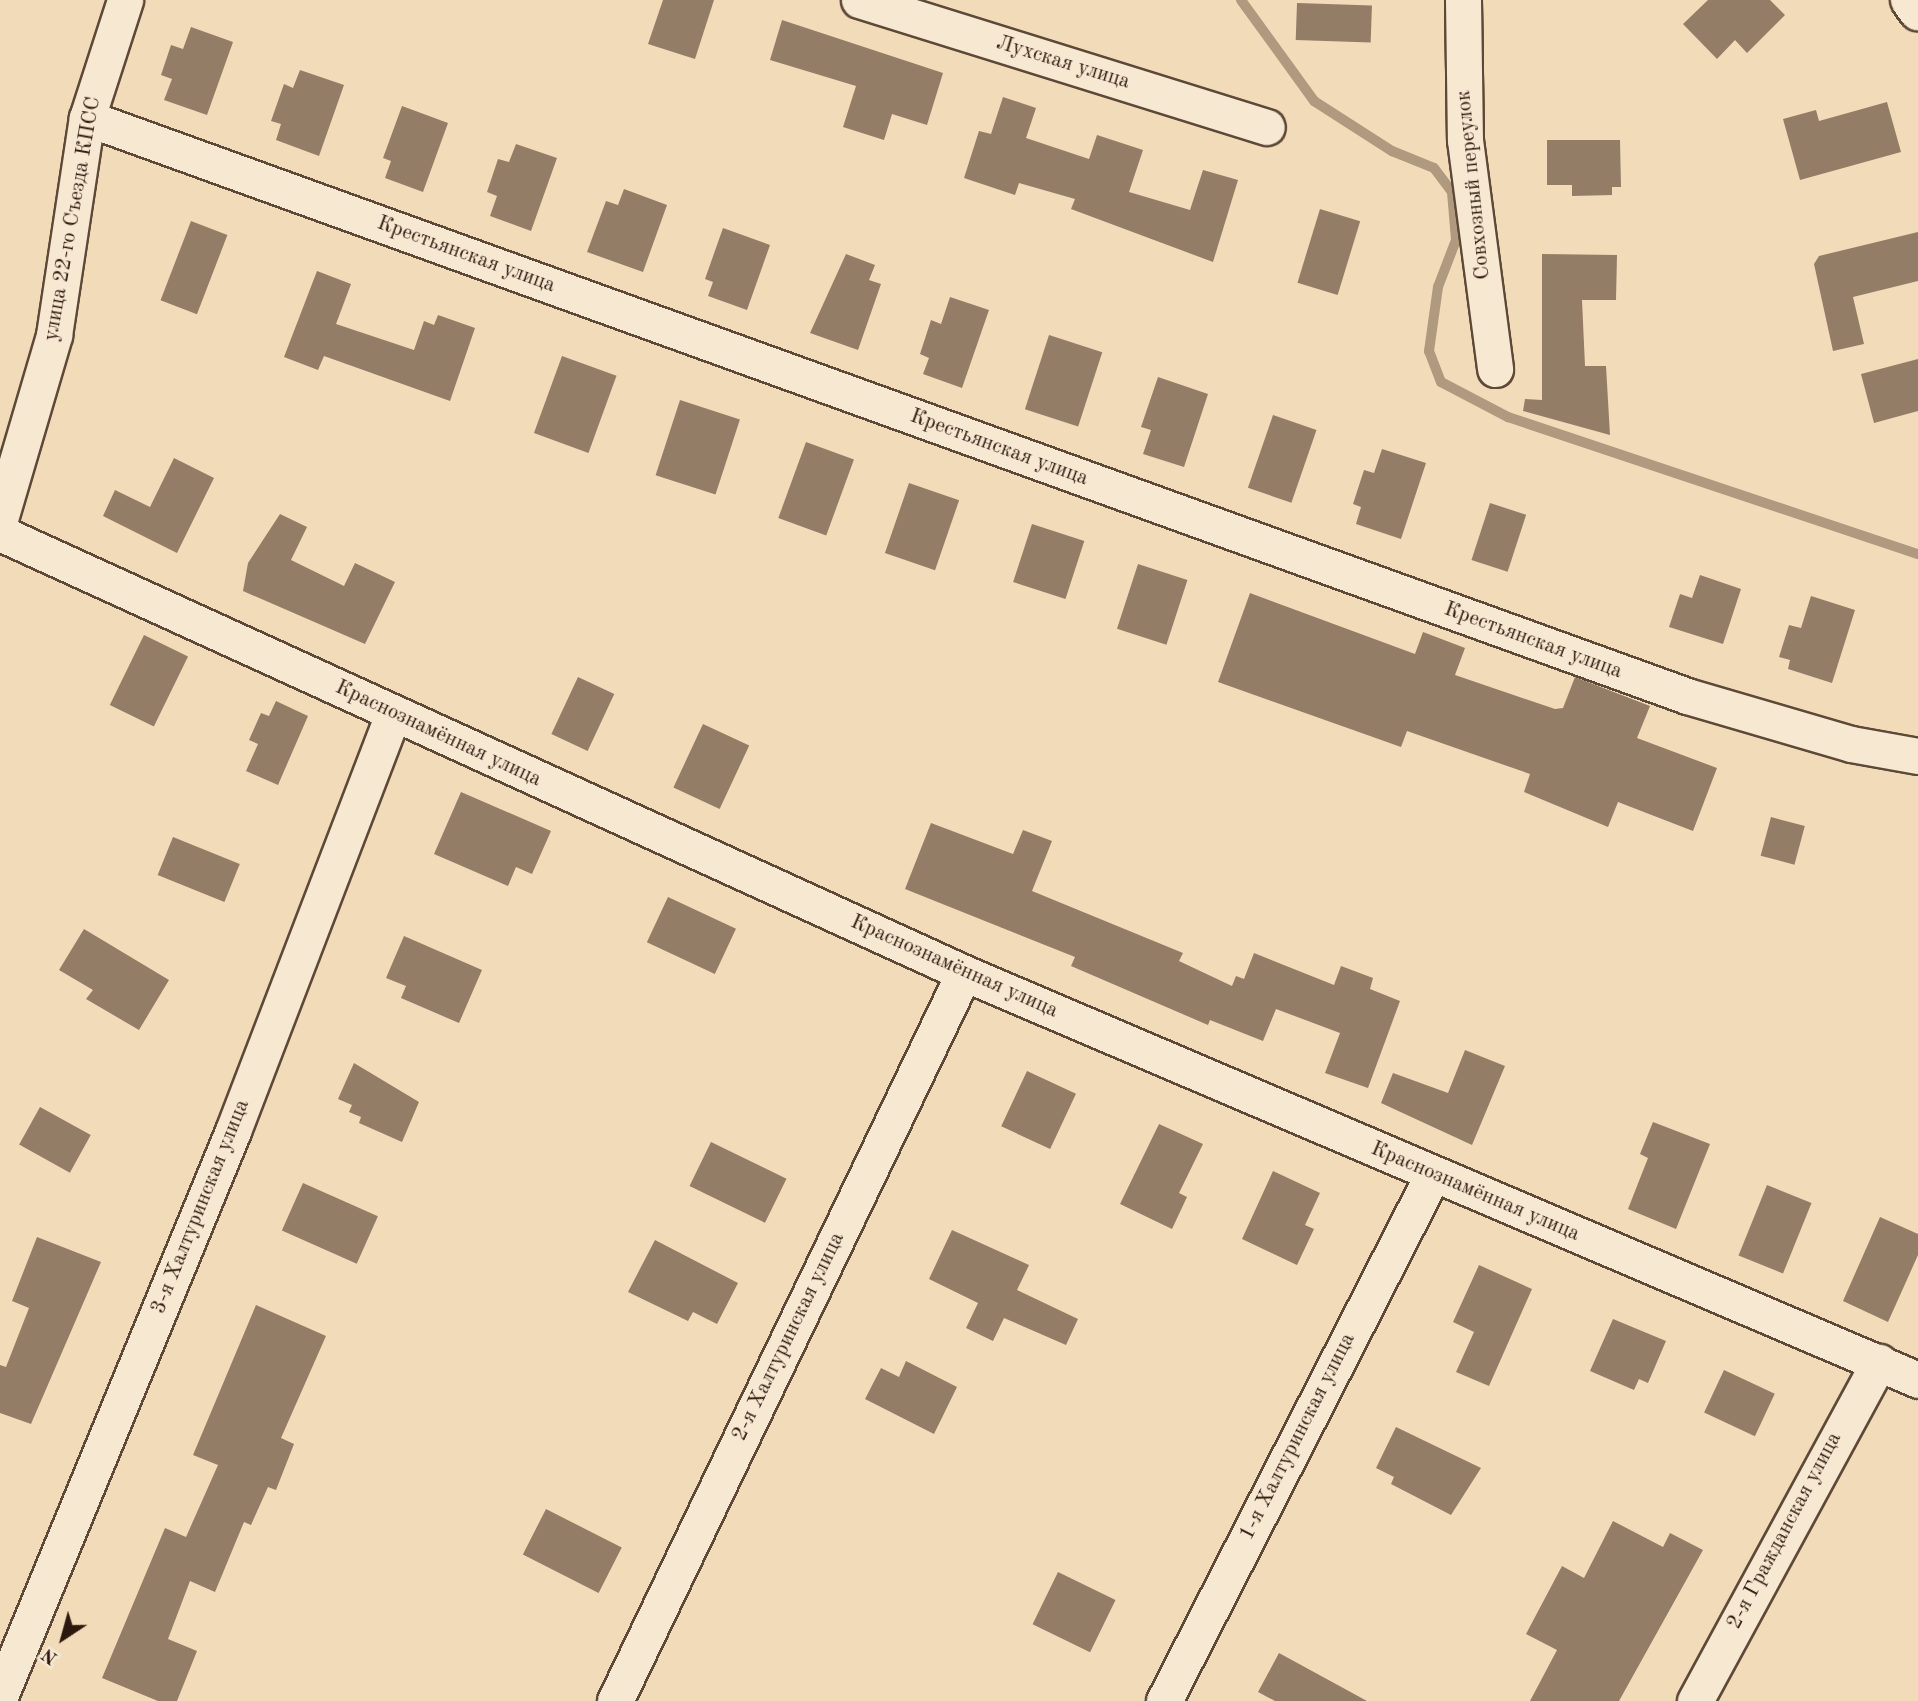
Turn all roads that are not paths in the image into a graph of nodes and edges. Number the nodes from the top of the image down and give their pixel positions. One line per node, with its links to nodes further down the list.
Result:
1 (125, 0): 6 (street, улица 22-го Съезда КПСС)
2 (859, 0): 7 (street, Лухская улица)
3 (1463, 0): 8 (street, Совхозный переулок)
4 (1910, 0): 5 (main road)
5 (1918, 11)
6 (87, 118): 9 (street, улица 22-го Съезда КПСС); 12 (street, Крестьянская улица)
7 (1267, 127)
8 (1495, 369)
9 (0, 519)
10 (0, 533): 11 (street, Краснознамённая улица)
11 (393, 714): 13 (street, Краснознамённая улица); 17 (street, 3-я Халтуринская улица)
12 (1918, 757)
13 (964, 973): 14 (street, Краснознамённая улица); 18 (street, 2-я Халтуринская улица)
14 (1433, 1174): 15 (street, Краснознамённая улица); 19 (street, 1-я Халтуринская улица)
15 (1879, 1362): 16 (street, Краснознамённая улица); 20 (street, 2-я Гражданская улица)
16 (1918, 1380)
17 (0, 1696)
18 (615, 1701)
19 (1164, 1701)
20 (1695, 1701)

